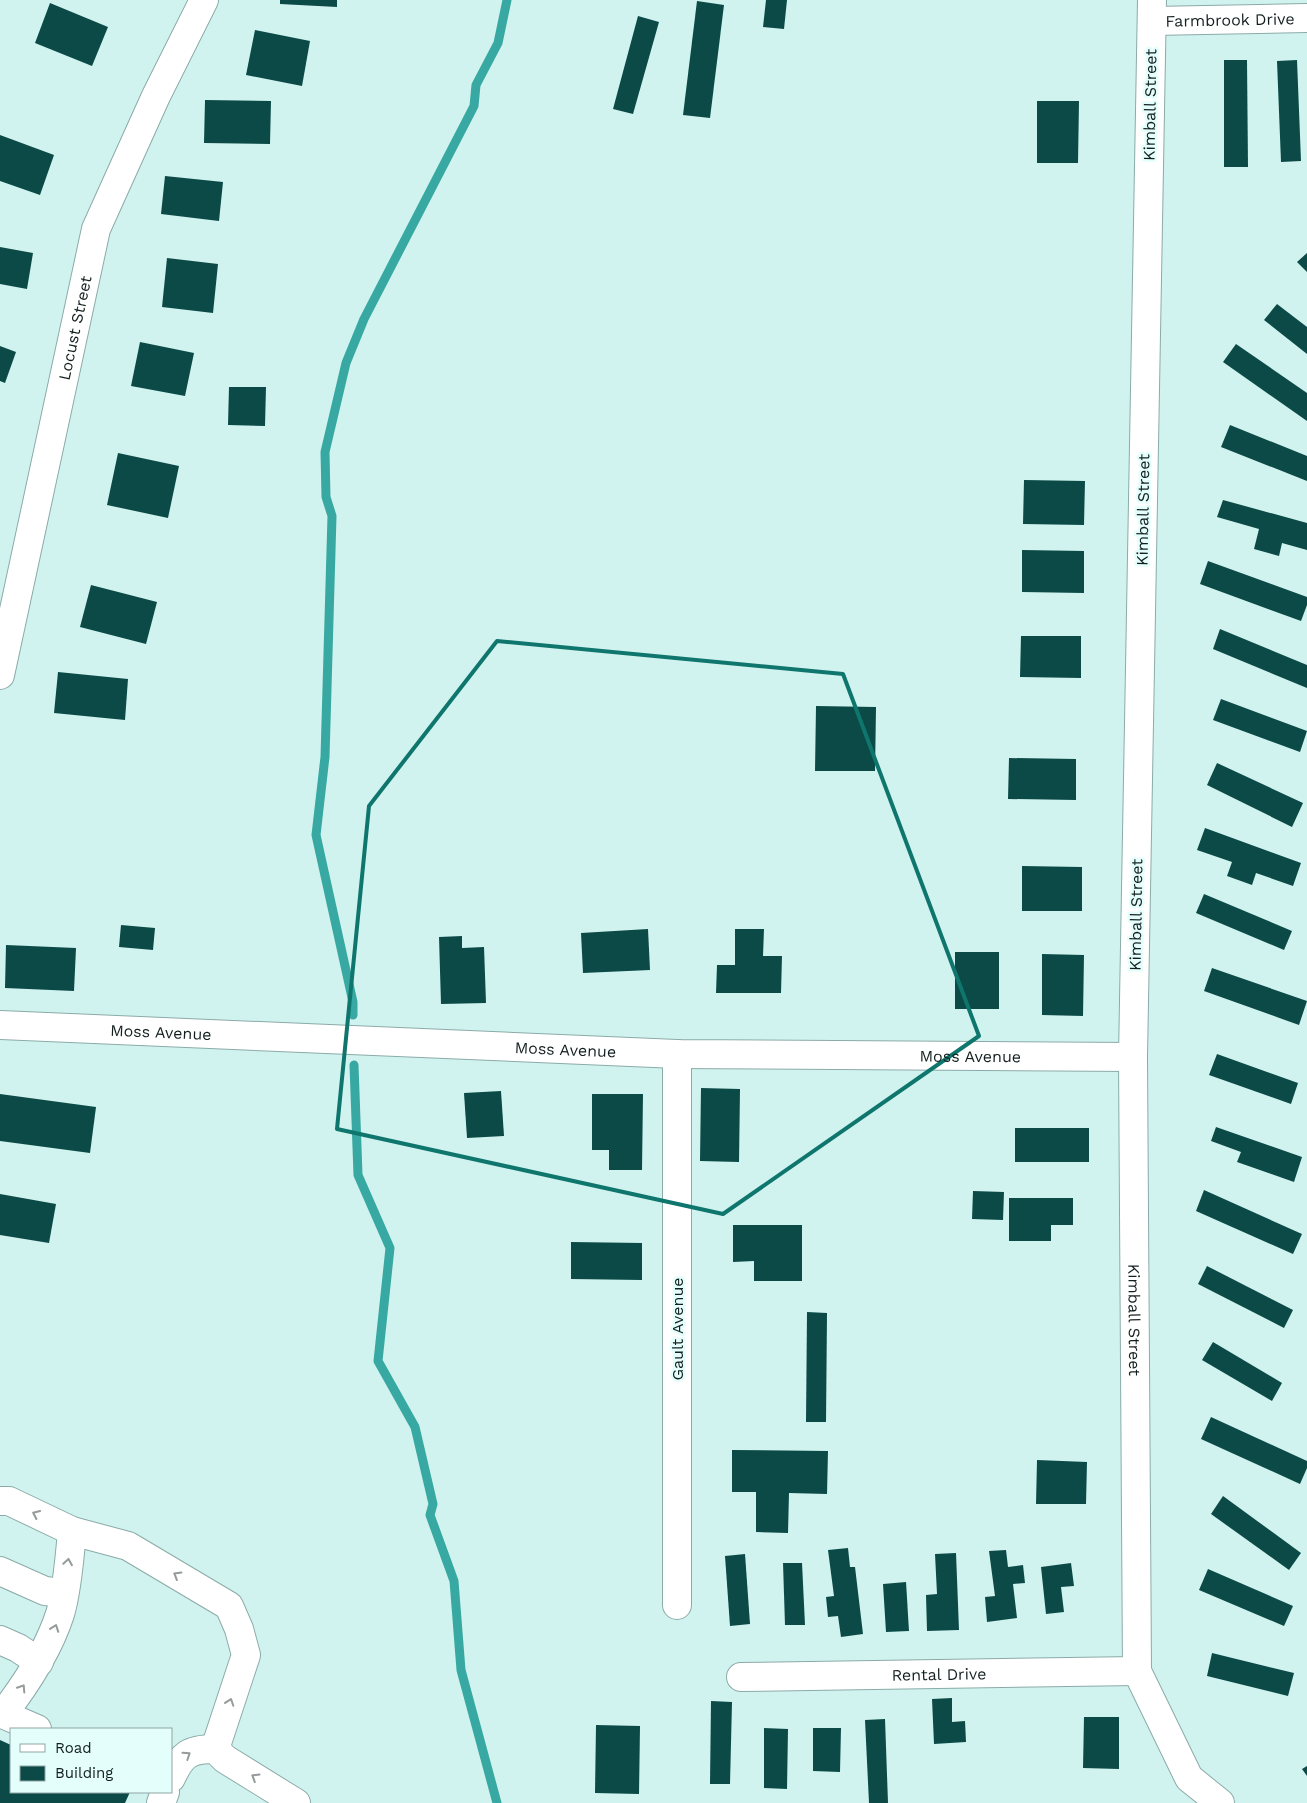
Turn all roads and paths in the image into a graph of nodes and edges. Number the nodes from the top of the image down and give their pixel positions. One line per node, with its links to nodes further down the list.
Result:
1 (204, 0): 4 (street, Locust Street)
2 (1152, 10): 3 (street, Farmbrook Drive); 7 (street, Kimball Street)
3 (1307, 18)
4 (0, 675)
5 (0, 1025): 6 (street, Moss Avenue)
6 (677, 1054): 7 (street, Moss Avenue); 12 (street, Gault Avenue)
7 (1133, 1057): 15 (street, Kimball Street)
8 (0, 1501): 9 (street, one-way to 8)
9 (72, 1531): 11 (street, one-way to 9); 19 (street, one-way to 9)
10 (0, 1571): 11 (street)
11 (63, 1593): 14 (street, one-way to 11)
12 (677, 1605)
13 (0, 1640): 14 (street)
14 (39, 1662): 17 (street, one-way to 14)
15 (1137, 1671): 16 (street, Rental Drive); 22 (street, Kimball Street)
16 (741, 1677)
17 (2, 1713): 18 (street)
18 (35, 1728)
19 (215, 1749): 20 (street, one-way to 19); 21 (street, one-way to 19)
20 (172, 1776)
21 (296, 1803)
22 (1220, 1803)

